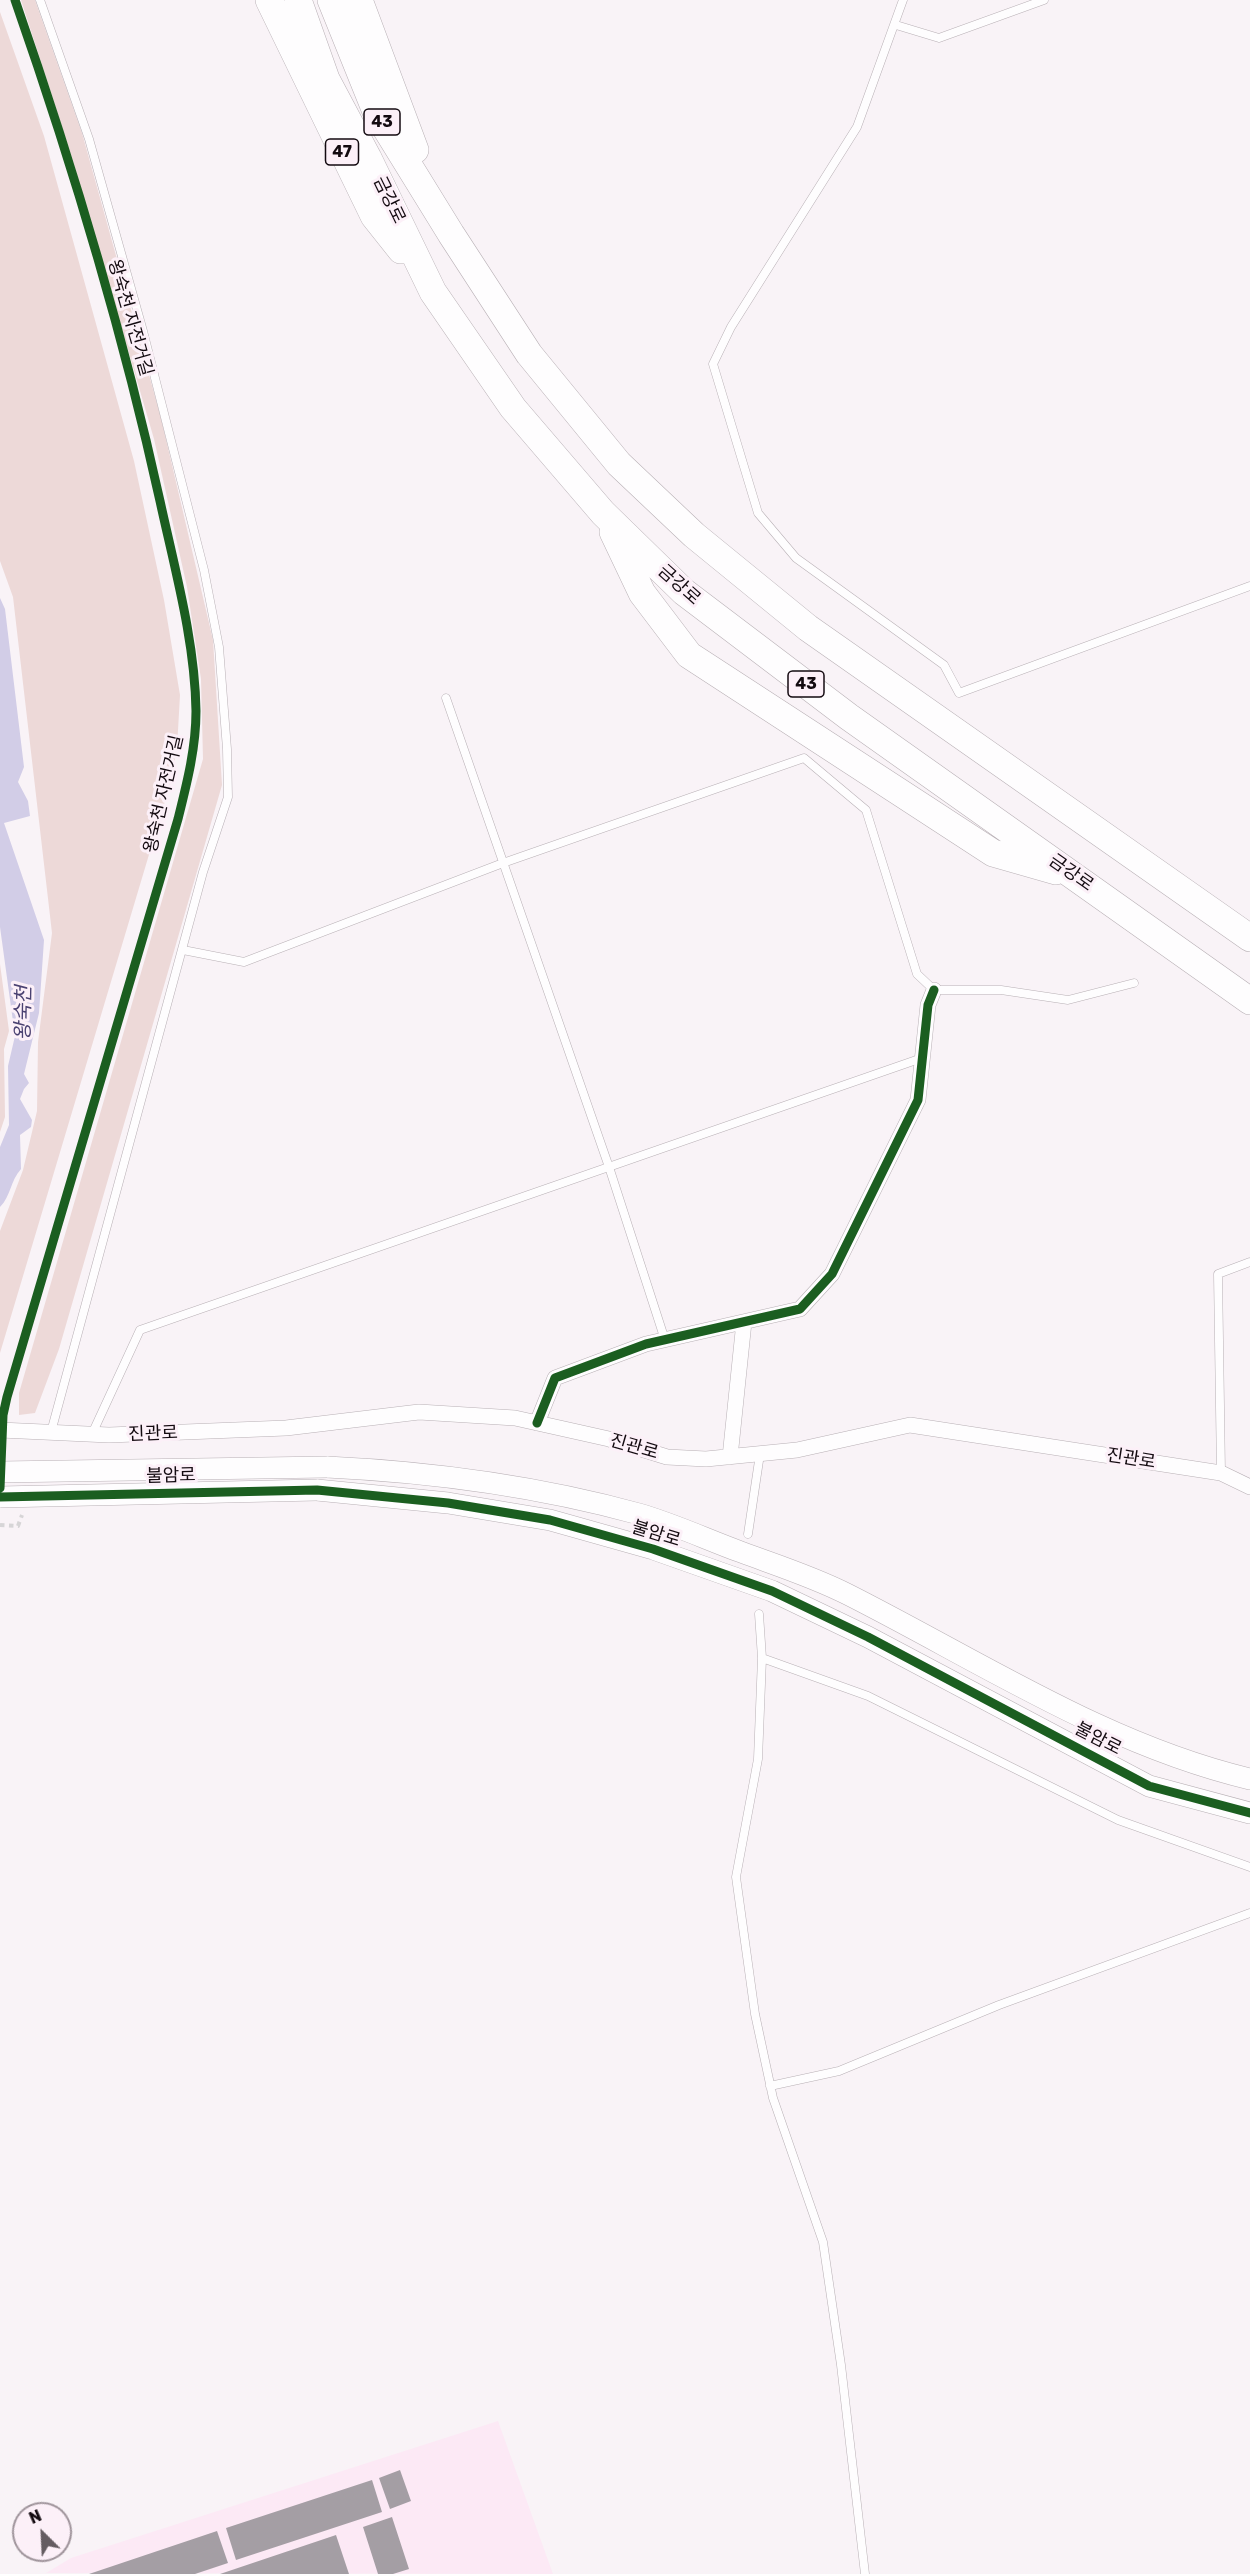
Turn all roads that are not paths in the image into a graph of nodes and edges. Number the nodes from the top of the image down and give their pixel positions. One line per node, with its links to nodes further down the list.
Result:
1 (40, 0): 17 (lane)
2 (269, 0): 10 (highway, 47)
3 (298, 0): 10 (highway, 금강로 / 43)
4 (332, 0): 9 (highway, 금강로 / 43)
5 (359, 0): 9 (highway)
6 (903, 0): 8 (lane)
7 (1044, 0): 8 (lane)
8 (896, 25): 12 (lane)
9 (451, 234): 16 (highway, 금강로 / 43)
10 (433, 292): 11 (highway, 금강로 / 43)
11 (603, 513): 15 (highway, 금강로 / 43); 15 (highway)
12 (1250, 586)
13 (446, 698): 14 (lane)
14 (503, 863): 17 (lane); 19 (lane); 22 (lane)
15 (1078, 878): 20 (highway, 금강로 / 43)
16 (1250, 938)
17 (183, 950): 28 (lane)
18 (1134, 983): 19 (lane)
19 (934, 990): 21 (street)
20 (1250, 1000)
21 (922, 1058): 22 (lane); 24 (street)
22 (609, 1167): 25 (lane); 29 (lane)
23 (1250, 1262): 33 (lane)
24 (744, 1322): 25 (street); 31 (street)
25 (665, 1340): 26 (street)
26 (537, 1423): 29 (street, 진관로); 31 (street, 진관로)
27 (6, 1430): 28 (street, 진관로)
28 (51, 1432): 29 (street, 진관로)
29 (92, 1434)
30 (760, 1454): 31 (street, 진관로); 33 (street, 진관로); 36 (lane)
31 (730, 1456)
32 (0, 1472): 39 (street, 불암로, bridge)
33 (1221, 1473): 34 (street, 진관로)
34 (1250, 1487)
35 (0, 1497): 40 (street, 불암로, bridge)
36 (748, 1534)
37 (759, 1614): 38 (lane)
38 (762, 1658): 41 (lane); 43 (lane)
39 (1250, 1779)
40 (1250, 1813)
41 (1250, 1868)
42 (1250, 1913): 43 (lane)
43 (771, 2086): 44 (lane)
44 (865, 2574)

